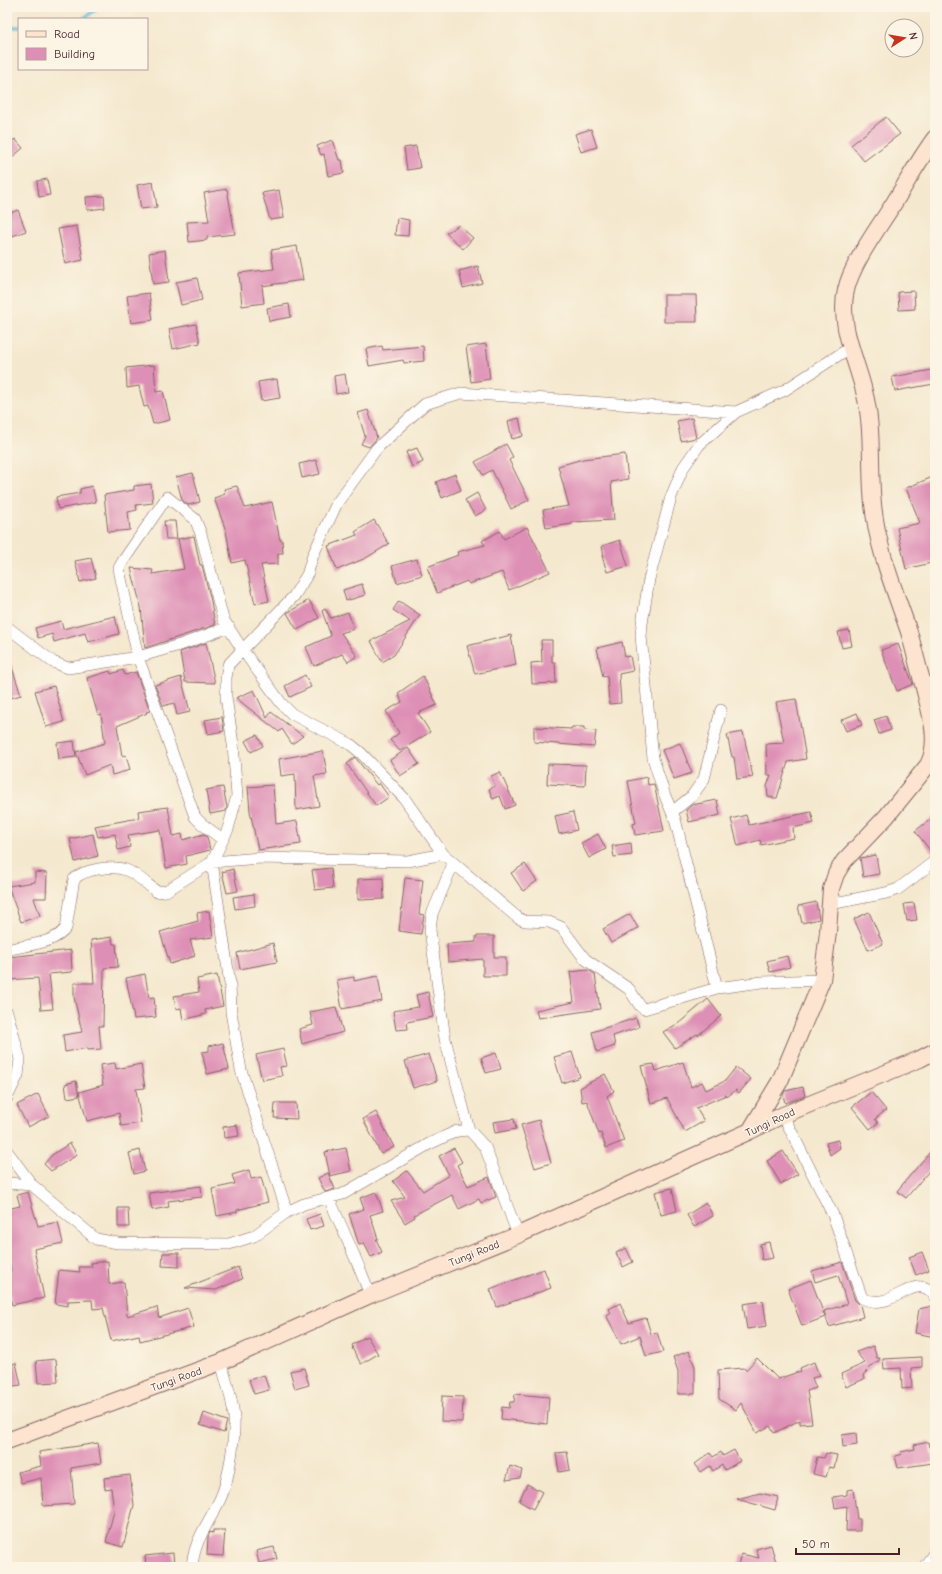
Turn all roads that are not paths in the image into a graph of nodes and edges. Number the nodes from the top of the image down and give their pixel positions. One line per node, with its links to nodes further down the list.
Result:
1 (935, 138): 2 (street)
2 (851, 347): 3 (street); 15 (street)
3 (736, 412): 6 (street); 9 (street)
4 (7, 627): 7 (street)
5 (229, 627): 6 (street); 7 (street); 7 (street)
6 (242, 649): 10 (street); 11 (street)
7 (138, 657): 10 (street)
8 (721, 710): 9 (street)
9 (672, 812): 18 (street)
10 (222, 839): 13 (street)
11 (443, 854): 13 (street); 14 (street)
12 (935, 861): 15 (street)
13 (212, 862): 16 (street); 29 (street)
14 (453, 864): 18 (street); 23 (street)
15 (830, 904): 17 (street)
16 (7, 950)
17 (822, 980): 18 (street); 24 (street)
18 (717, 988)
19 (7, 1012): 21 (street)
20 (935, 1051): 22 (street, Tungi Road)
21 (7, 1098)
22 (783, 1115): 24 (street, Tungi Road); 32 (street)
23 (469, 1130): 28 (street); 30 (street)
24 (750, 1131): 30 (street, Tungi Road)
25 (7, 1151): 27 (street)
26 (7, 1183): 27 (street)
27 (32, 1185): 29 (street)
28 (329, 1198): 29 (street); 31 (street)
29 (287, 1212)
30 (518, 1235): 31 (street, Tungi Road)
31 (370, 1295): 33 (street, Tungi Road)
32 (935, 1296)
33 (221, 1362): 34 (street, Tungi Road); 36 (street)
34 (7, 1441)
35 (935, 1552): 37 (street)
36 (192, 1567)
37 (924, 1567)

